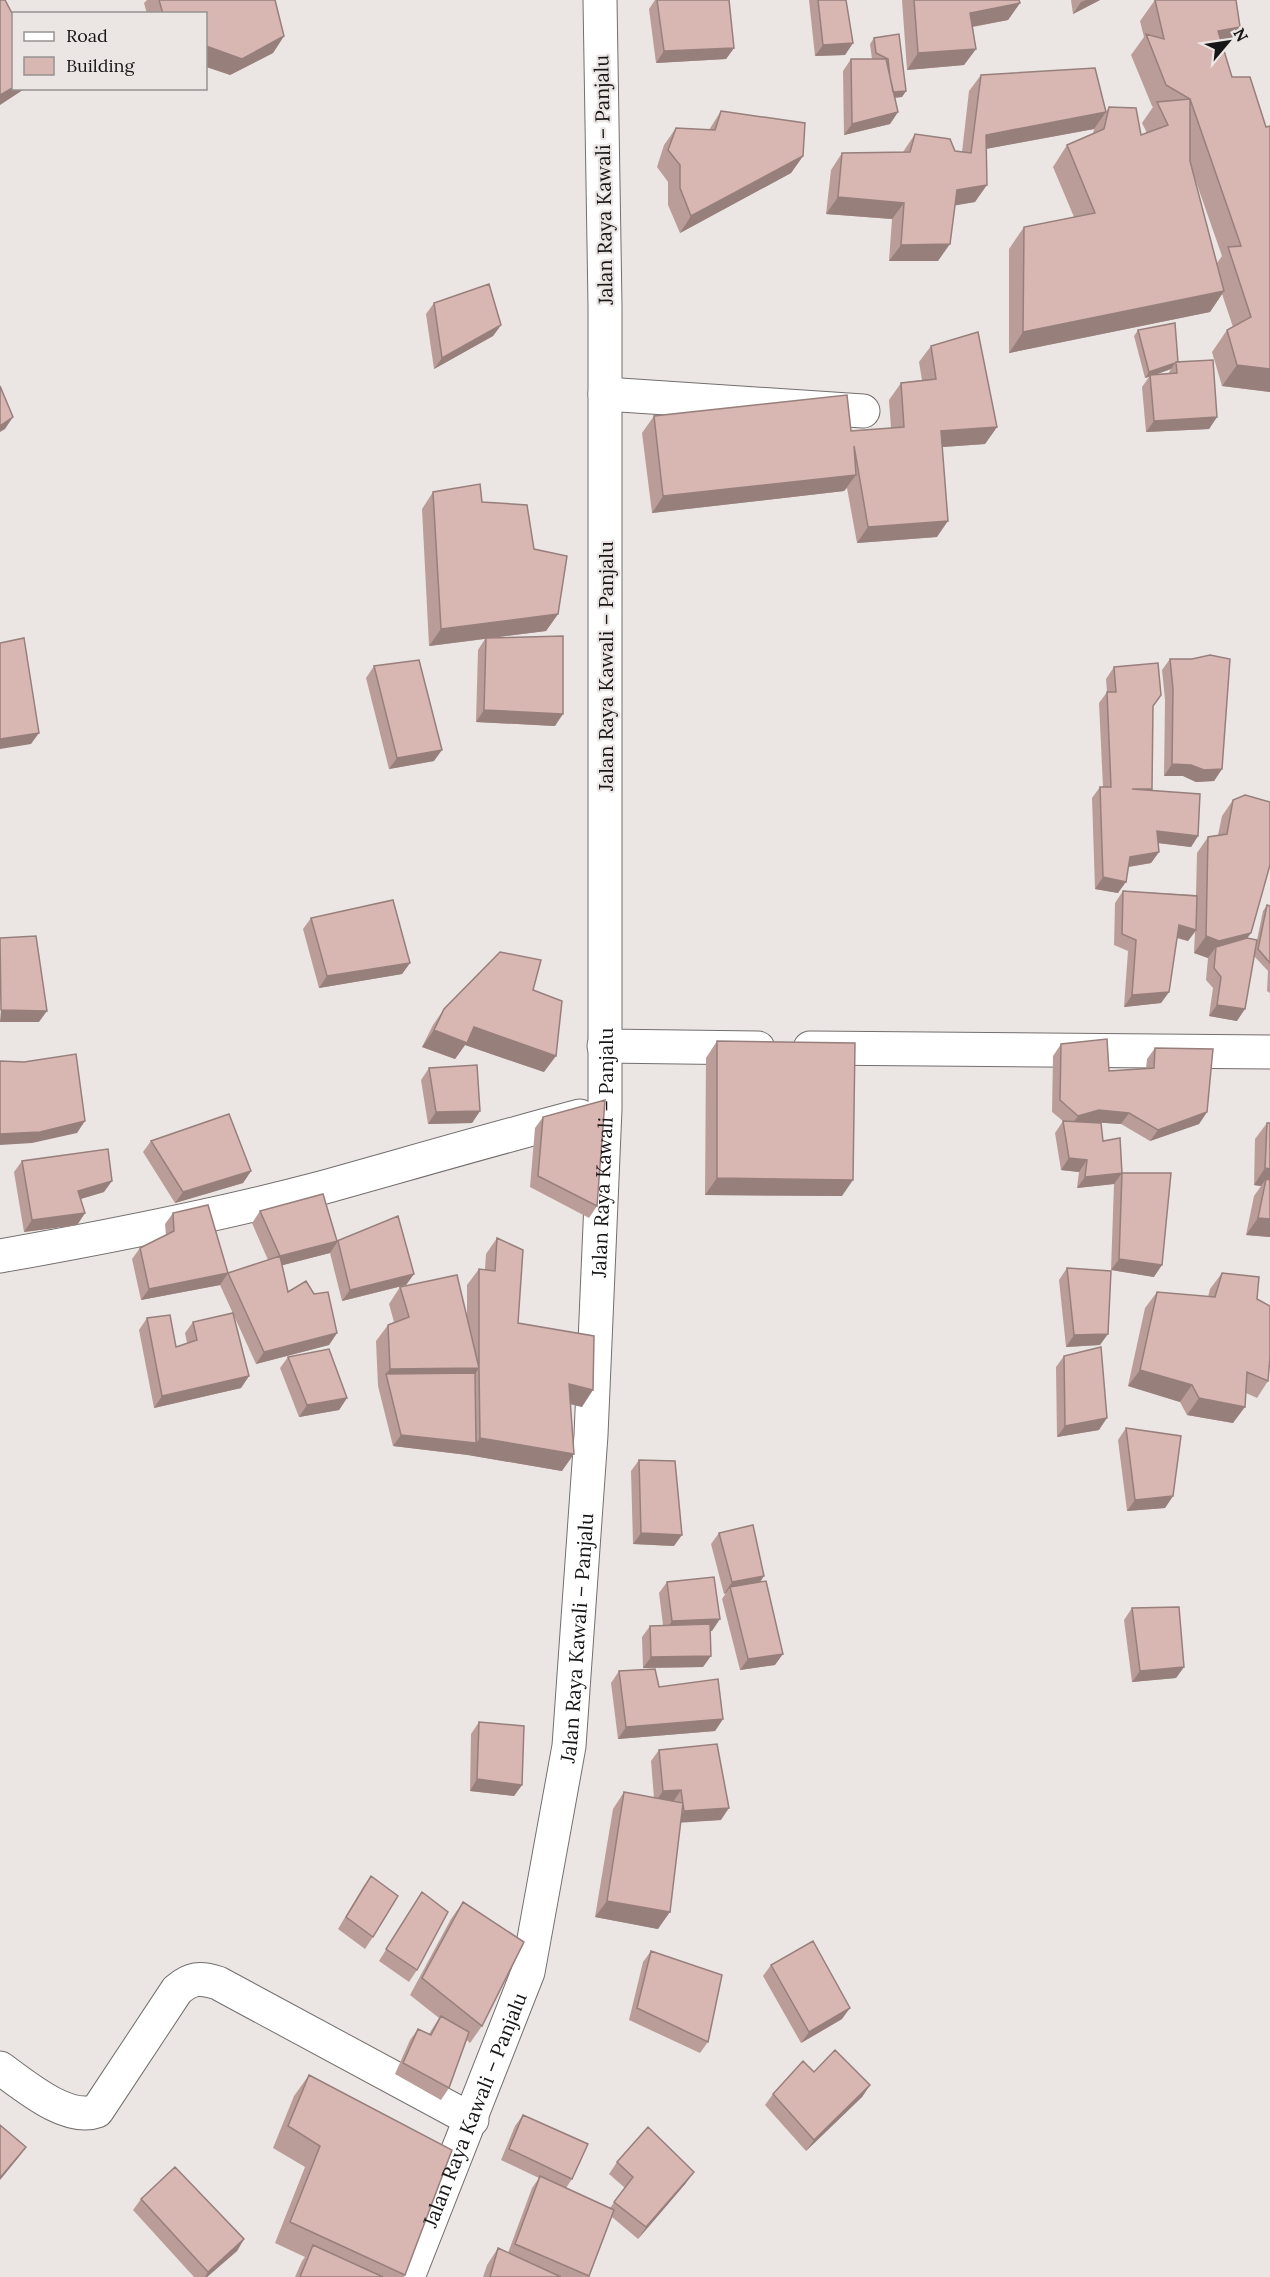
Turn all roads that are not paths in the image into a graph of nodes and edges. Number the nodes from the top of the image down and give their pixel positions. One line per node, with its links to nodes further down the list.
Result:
1 (600, 0): 2 (main road, Jalan Raya Kawali – Panjalu)
2 (605, 394): 3 (main road); 4 (main road, Jalan Raya Kawali – Panjalu)
3 (863, 411)
4 (604, 1046): 5 (main road); 6 (main road, Jalan Raya Kawali – Panjalu)
5 (1270, 1052)
6 (605, 1109): 7 (main road); 9 (main road, Jalan Raya Kawali – Panjalu)
7 (0, 1256)
8 (1, 2070): 9 (main road)
9 (472, 2120): 10 (main road, Jalan Raya Kawali – Panjalu)
10 (408, 2277)

